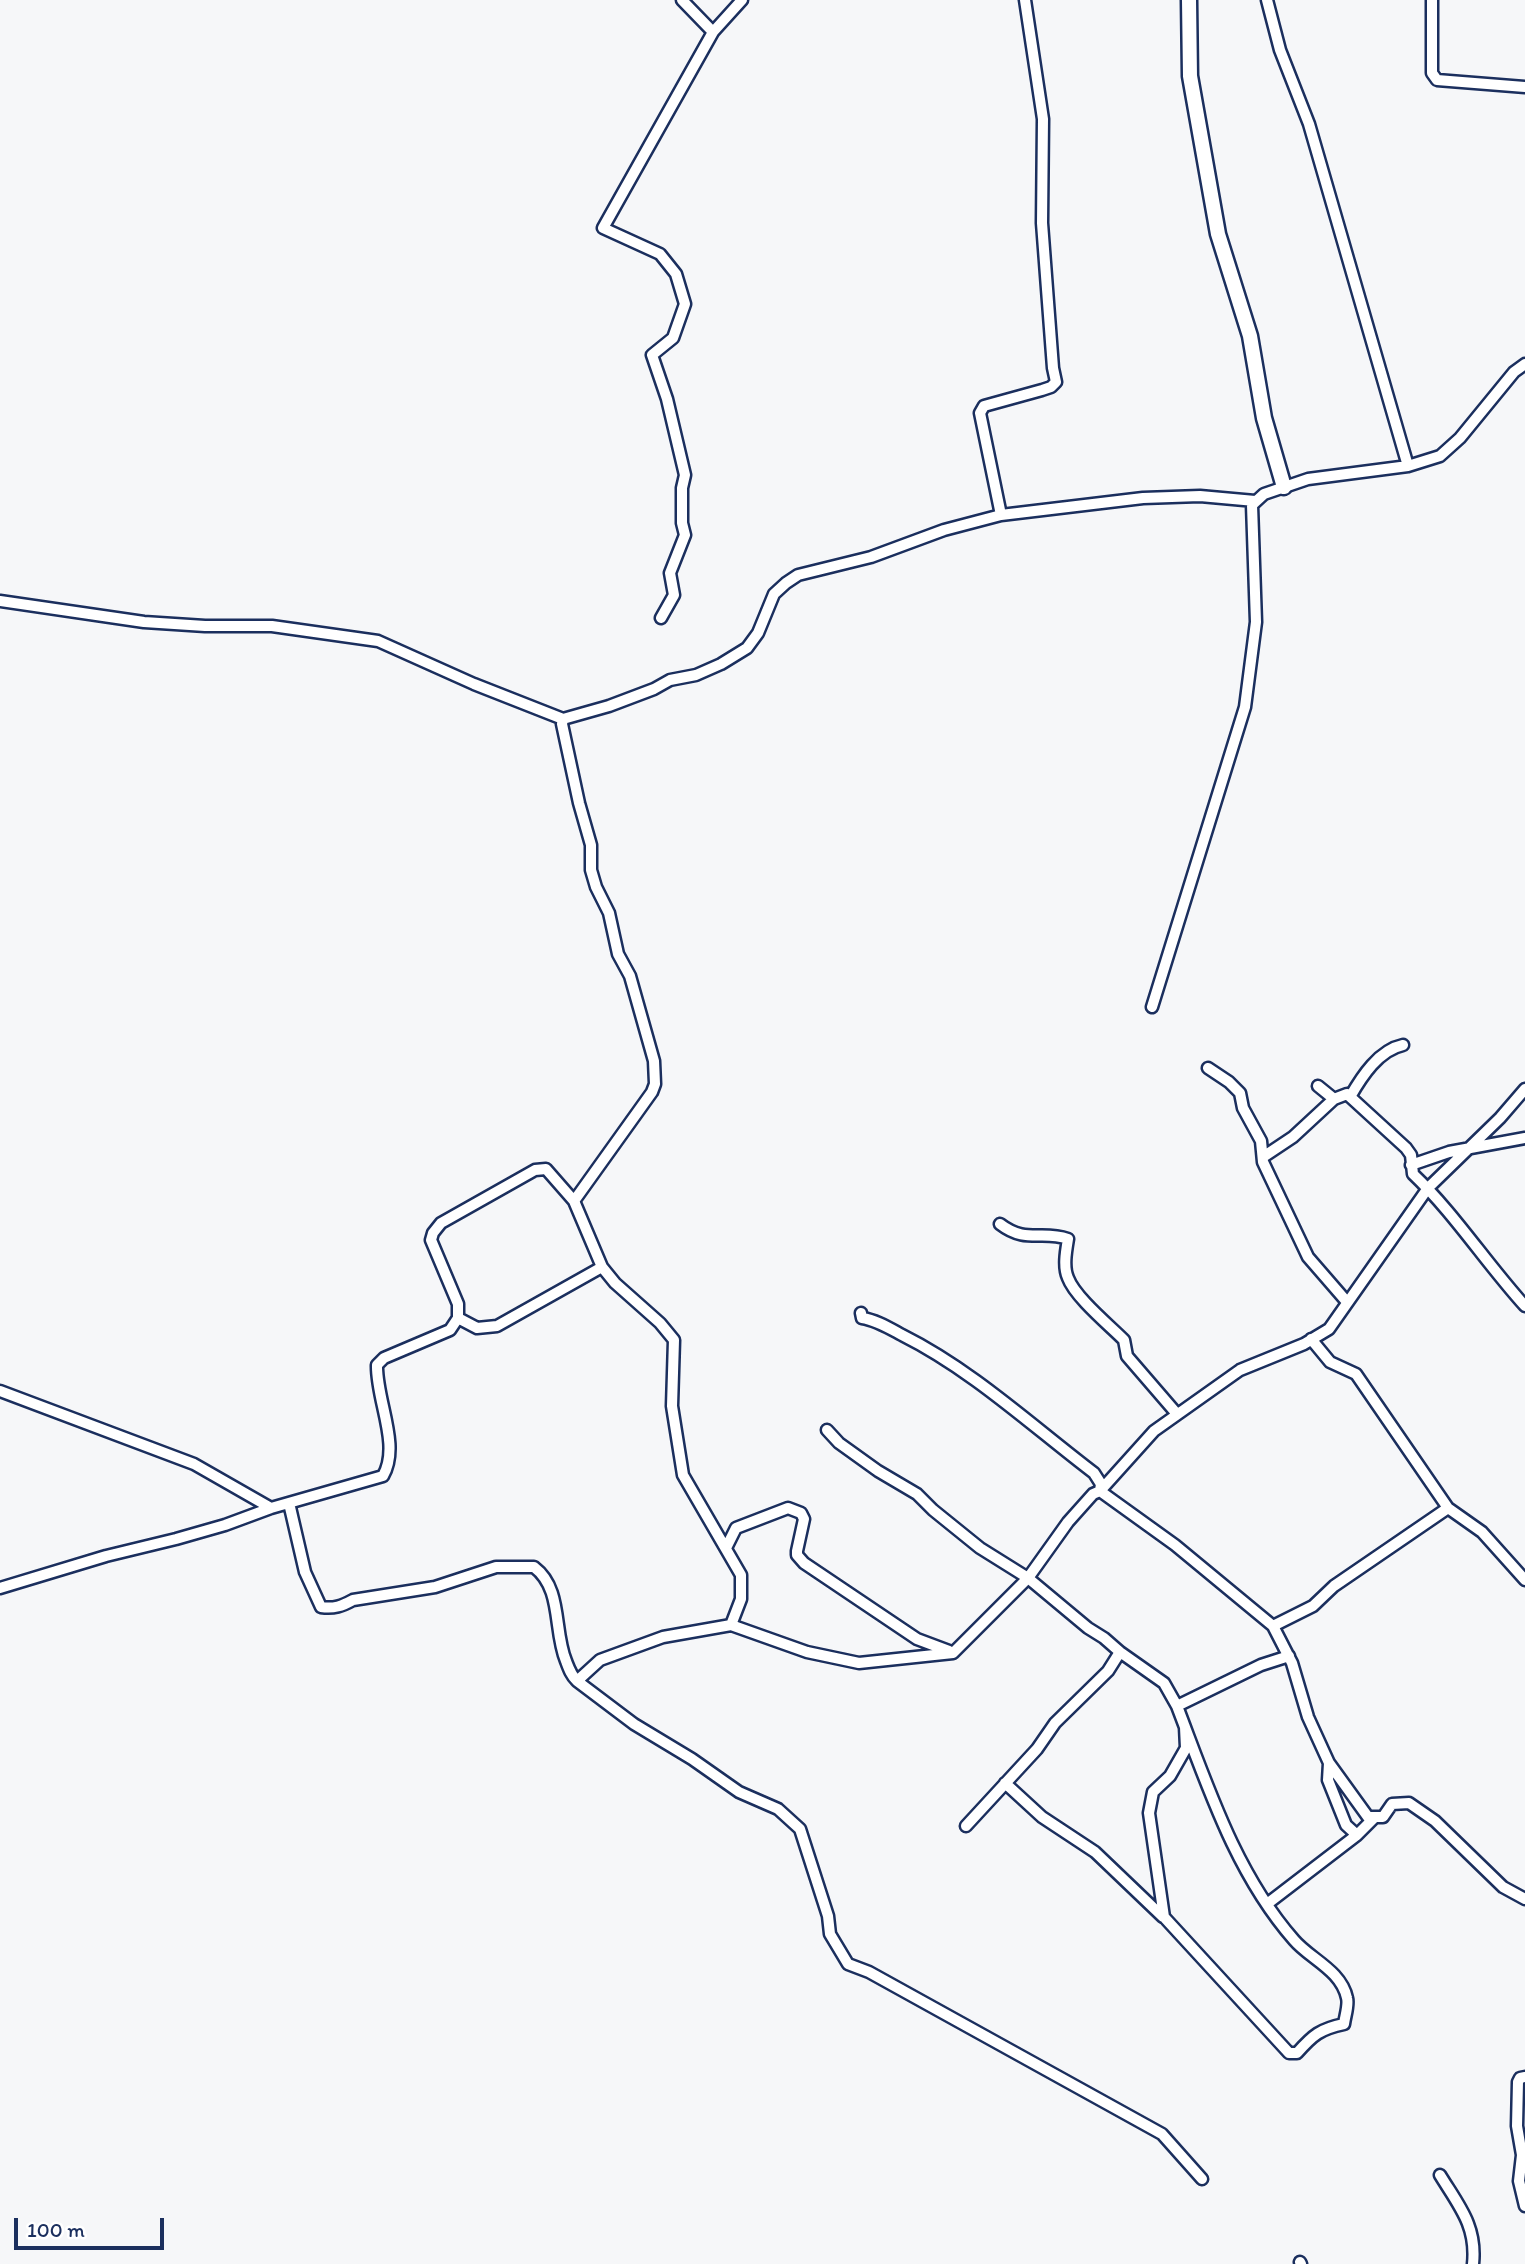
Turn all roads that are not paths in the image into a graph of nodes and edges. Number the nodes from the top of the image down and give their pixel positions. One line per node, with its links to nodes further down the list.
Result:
1 (682, 0): 7 (street)
2 (742, 0): 7 (street)
3 (1025, 0): 13 (street)
4 (1189, 0): 11 (street)
5 (1267, 0): 10 (street)
6 (1433, 0): 8 (street)
7 (713, 32): 15 (street)
8 (1525, 87)
9 (1525, 364): 10 (street)
10 (1408, 466): 11 (street)
11 (1284, 487): 12 (street)
12 (1255, 500): 13 (street); 17 (street)
13 (1000, 515): 16 (street)
14 (0, 601): 16 (street)
15 (661, 618)
16 (563, 719): 29 (street)
17 (1152, 1007)
18 (1403, 1045): 22 (street)
19 (1208, 1068): 26 (street)
20 (1318, 1086): 23 (street)
21 (1525, 1089): 25 (street)
22 (1350, 1097): 23 (street); 27 (street)
23 (1334, 1099): 26 (street)
24 (1525, 1138): 25 (street)
25 (1469, 1148): 27 (street); 28 (street)
26 (1263, 1157): 32 (street)
27 (1411, 1165): 28 (street)
28 (1428, 1188): 32 (street); 33 (street)
29 (573, 1201): 31 (street); 35 (street)
30 (1000, 1224): 38 (street)
31 (602, 1267): 35 (street); 44 (street)
32 (1347, 1302): 36 (street)
33 (1525, 1306)
34 (861, 1313): 40 (street)
35 (458, 1318): 41 (street)
36 (1311, 1339): 38 (street); 43 (street)
37 (0, 1391): 42 (street)
38 (1177, 1414): 40 (street)
39 (827, 1430): 45 (street)
40 (1100, 1491): 45 (street); 49 (street)
41 (289, 1503): 42 (street); 53 (street)
42 (271, 1508): 47 (street)
43 (1448, 1508): 46 (street); 49 (street)
44 (726, 1548): 48 (street); 51 (street)
45 (1028, 1578): 50 (street); 51 (street)
46 (1525, 1580)
47 (0, 1588)
48 (731, 1625): 51 (street); 53 (street)
49 (1273, 1626): 52 (street)
50 (1120, 1652): 54 (street); 57 (street)
51 (953, 1653)
52 (1289, 1656): 54 (street); 56 (street)
53 (577, 1681): 66 (street)
54 (1177, 1706): 55 (street)
55 (1185, 1727): 62 (street); 63 (street)
56 (1329, 1763): 58 (street); 60 (street)
57 (1005, 1783): 59 (street); 63 (street)
58 (1375, 1817): 60 (street); 61 (street)
59 (967, 1825)
60 (1357, 1835): 62 (street)
61 (1525, 1899)
62 (1267, 1904): 63 (street)
63 (1164, 1917)
64 (1525, 2077): 67 (street)
65 (1440, 2175): 68 (street)
66 (1202, 2179)
67 (1525, 2206)
68 (1473, 2264)

